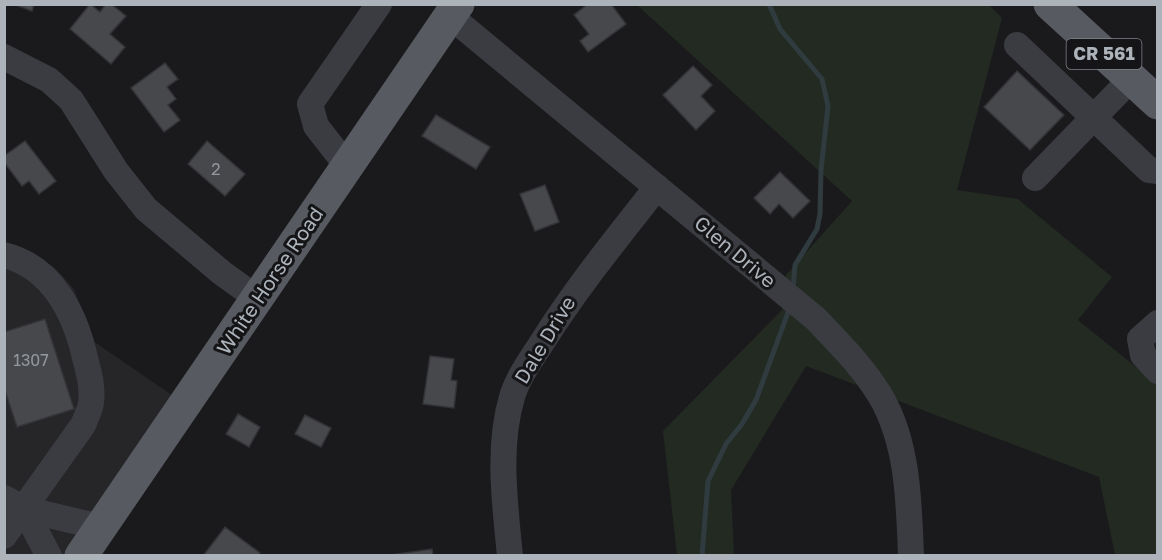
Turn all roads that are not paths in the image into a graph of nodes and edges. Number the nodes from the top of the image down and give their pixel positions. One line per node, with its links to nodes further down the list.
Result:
1 (379, 4): 9 (street)
2 (1050, 4): 6 (main road, CR 561)
3 (454, 10): 9 (main road, White Horse Road); 12 (street, Glen Drive)
4 (1017, 45): 8 (street)
5 (4, 57): 14 (street)
6 (1131, 79): 7 (main road, CR 561); 8 (street)
7 (1158, 103)
8 (1094, 118): 10 (street); 11 (street)
9 (348, 166): 14 (main road, White Horse Road)
10 (1158, 171)
11 (1035, 178)
12 (657, 187): 22 (street, Dale Drive); 23 (street, Glen Drive)
13 (4, 255): 17 (street)
14 (258, 299): 18 (main road, White Horse Road)
15 (1158, 323): 16 (street)
16 (1158, 371)
17 (14, 504): 18 (street); 19 (street); 20 (street)
18 (100, 528): 21 (main road, White Horse Road)
19 (4, 536)
20 (49, 555)
21 (81, 555)
22 (510, 555)
23 (911, 555)

